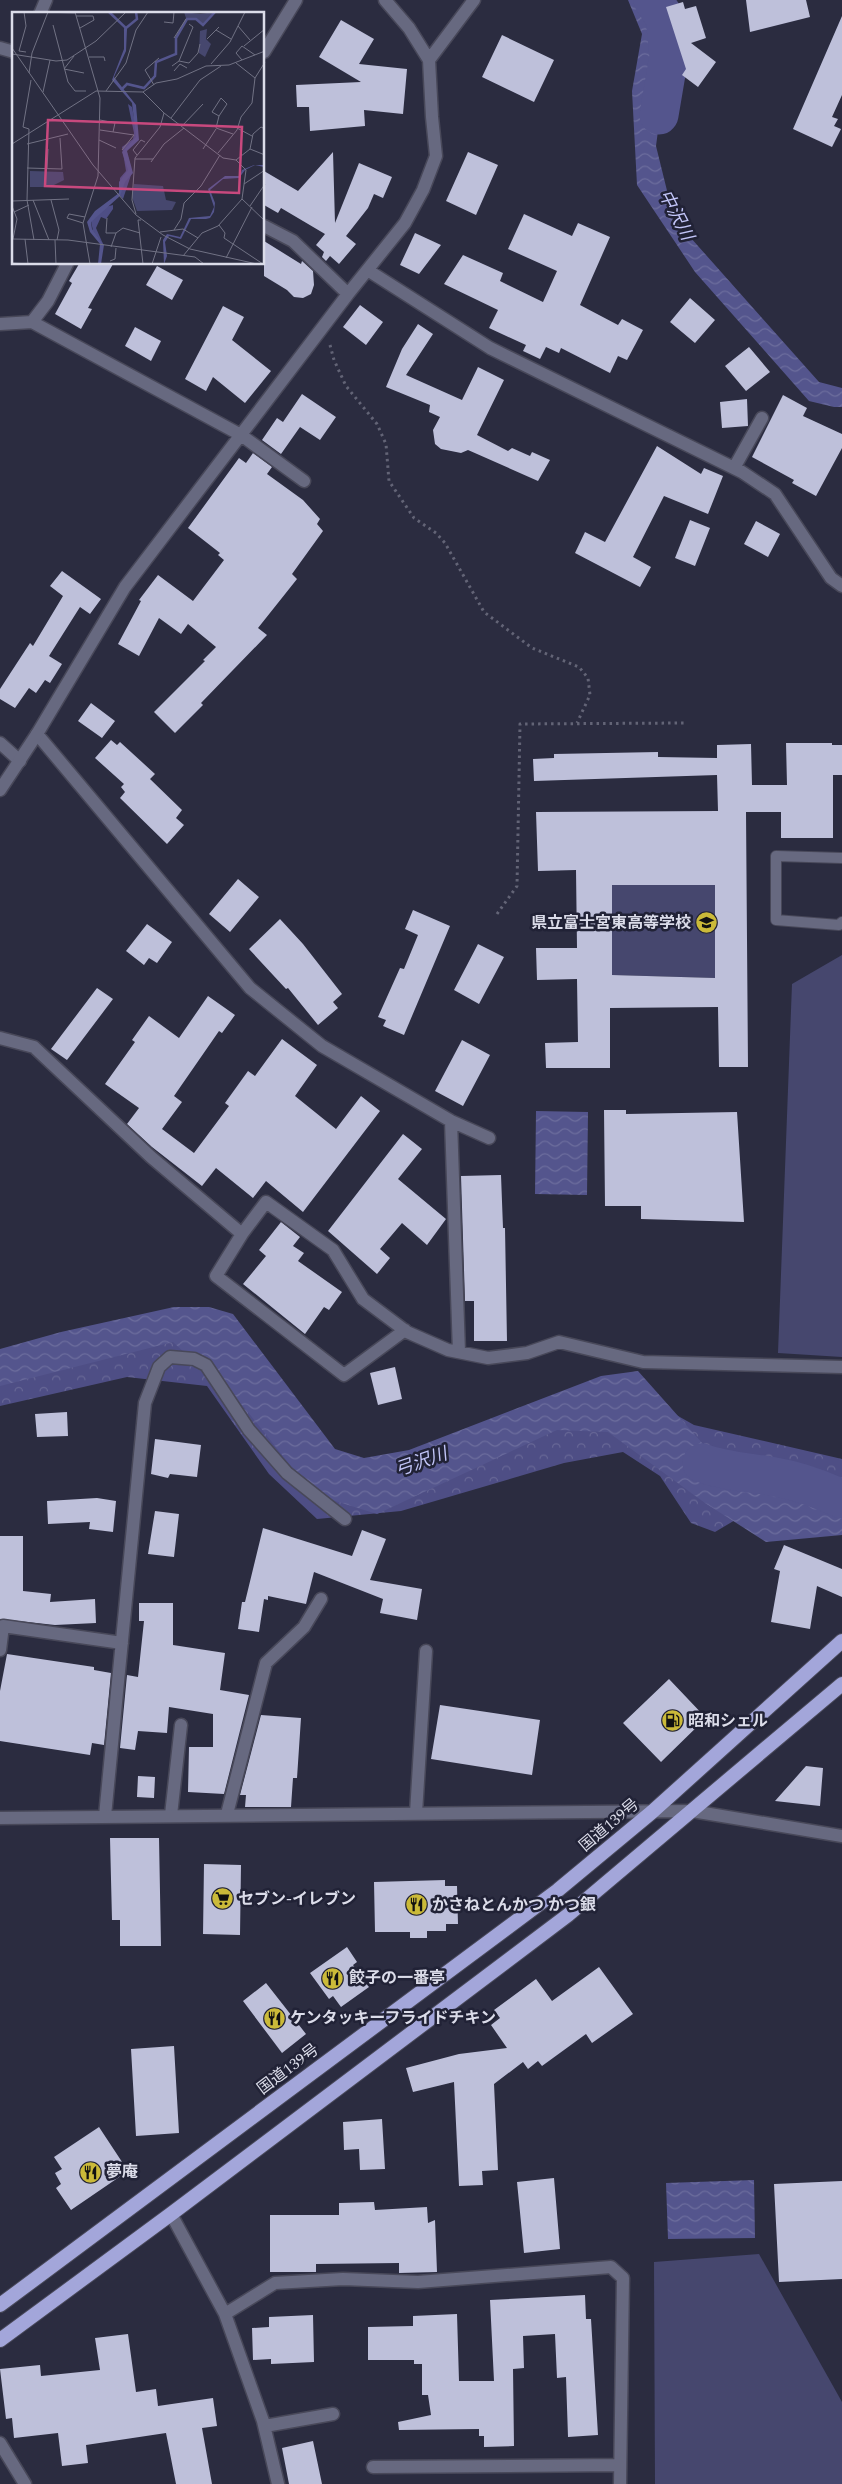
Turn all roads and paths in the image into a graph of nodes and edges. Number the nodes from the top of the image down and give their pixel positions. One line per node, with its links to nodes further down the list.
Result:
1 (46, 0): 5 (street)
2 (296, 0): 6 (street)
3 (385, 0): 7 (street)
4 (474, 0): 7 (street)
5 (41, 12)
6 (265, 50)
7 (429, 60): 10 (street)
8 (265, 227): 11 (street)
9 (66, 265): 12 (street)
10 (369, 271): 11 (street); 17 (street)
11 (348, 294): 14 (street)
12 (32, 322): 13 (street); 16 (street)
13 (0, 324)
14 (326, 324): 16 (street); 20 (path)
15 (762, 418): 17 (street)
16 (241, 435): 18 (street); 22 (street)
17 (734, 468): 19 (street)
18 (304, 481)
19 (842, 586)
20 (577, 723): 21 (path); 27 (path)
21 (684, 723)
22 (37, 734): 24 (street); 30 (street)
23 (0, 743): 24 (street)
24 (20, 761): 25 (street)
25 (0, 790)
26 (842, 858): 28 (lane)
27 (497, 914)
28 (842, 922)
29 (0, 1038): 32 (street)
30 (451, 1121): 31 (street); 34 (street)
31 (489, 1138)
32 (242, 1234): 33 (street); 33 (street)
33 (405, 1330): 34 (street)
34 (459, 1352): 35 (street)
35 (842, 1366)
36 (345, 1519): 39 (street)
37 (322, 1600): 47 (street)
38 (842, 1641): 45 (highway, 国道139号)
39 (122, 1643): 40 (street); 49 (street)
40 (0, 1650)
41 (426, 1650): 46 (street)
42 (842, 1684): 44 (highway)
43 (181, 1725): 48 (street)
44 (692, 1811): 45 (street); 51 (street); 52 (highway)
45 (652, 1812): 46 (street); 53 (highway, 国道139号)
46 (416, 1813): 47 (street)
47 (227, 1814): 48 (street)
48 (171, 1815): 49 (street)
49 (105, 1816): 50 (street)
50 (0, 1818)
51 (842, 1836)
52 (171, 2214): 54 (street); 55 (highway)
53 (0, 2306)
54 (225, 2314): 57 (street); 59 (street)
55 (0, 2340)
56 (333, 2414): 57 (street)
57 (265, 2426): 62 (street)
58 (0, 2443): 61 (street)
59 (620, 2465): 60 (street); 63 (street)
60 (373, 2467)
61 (25, 2484)
62 (278, 2484)
63 (620, 2484)

